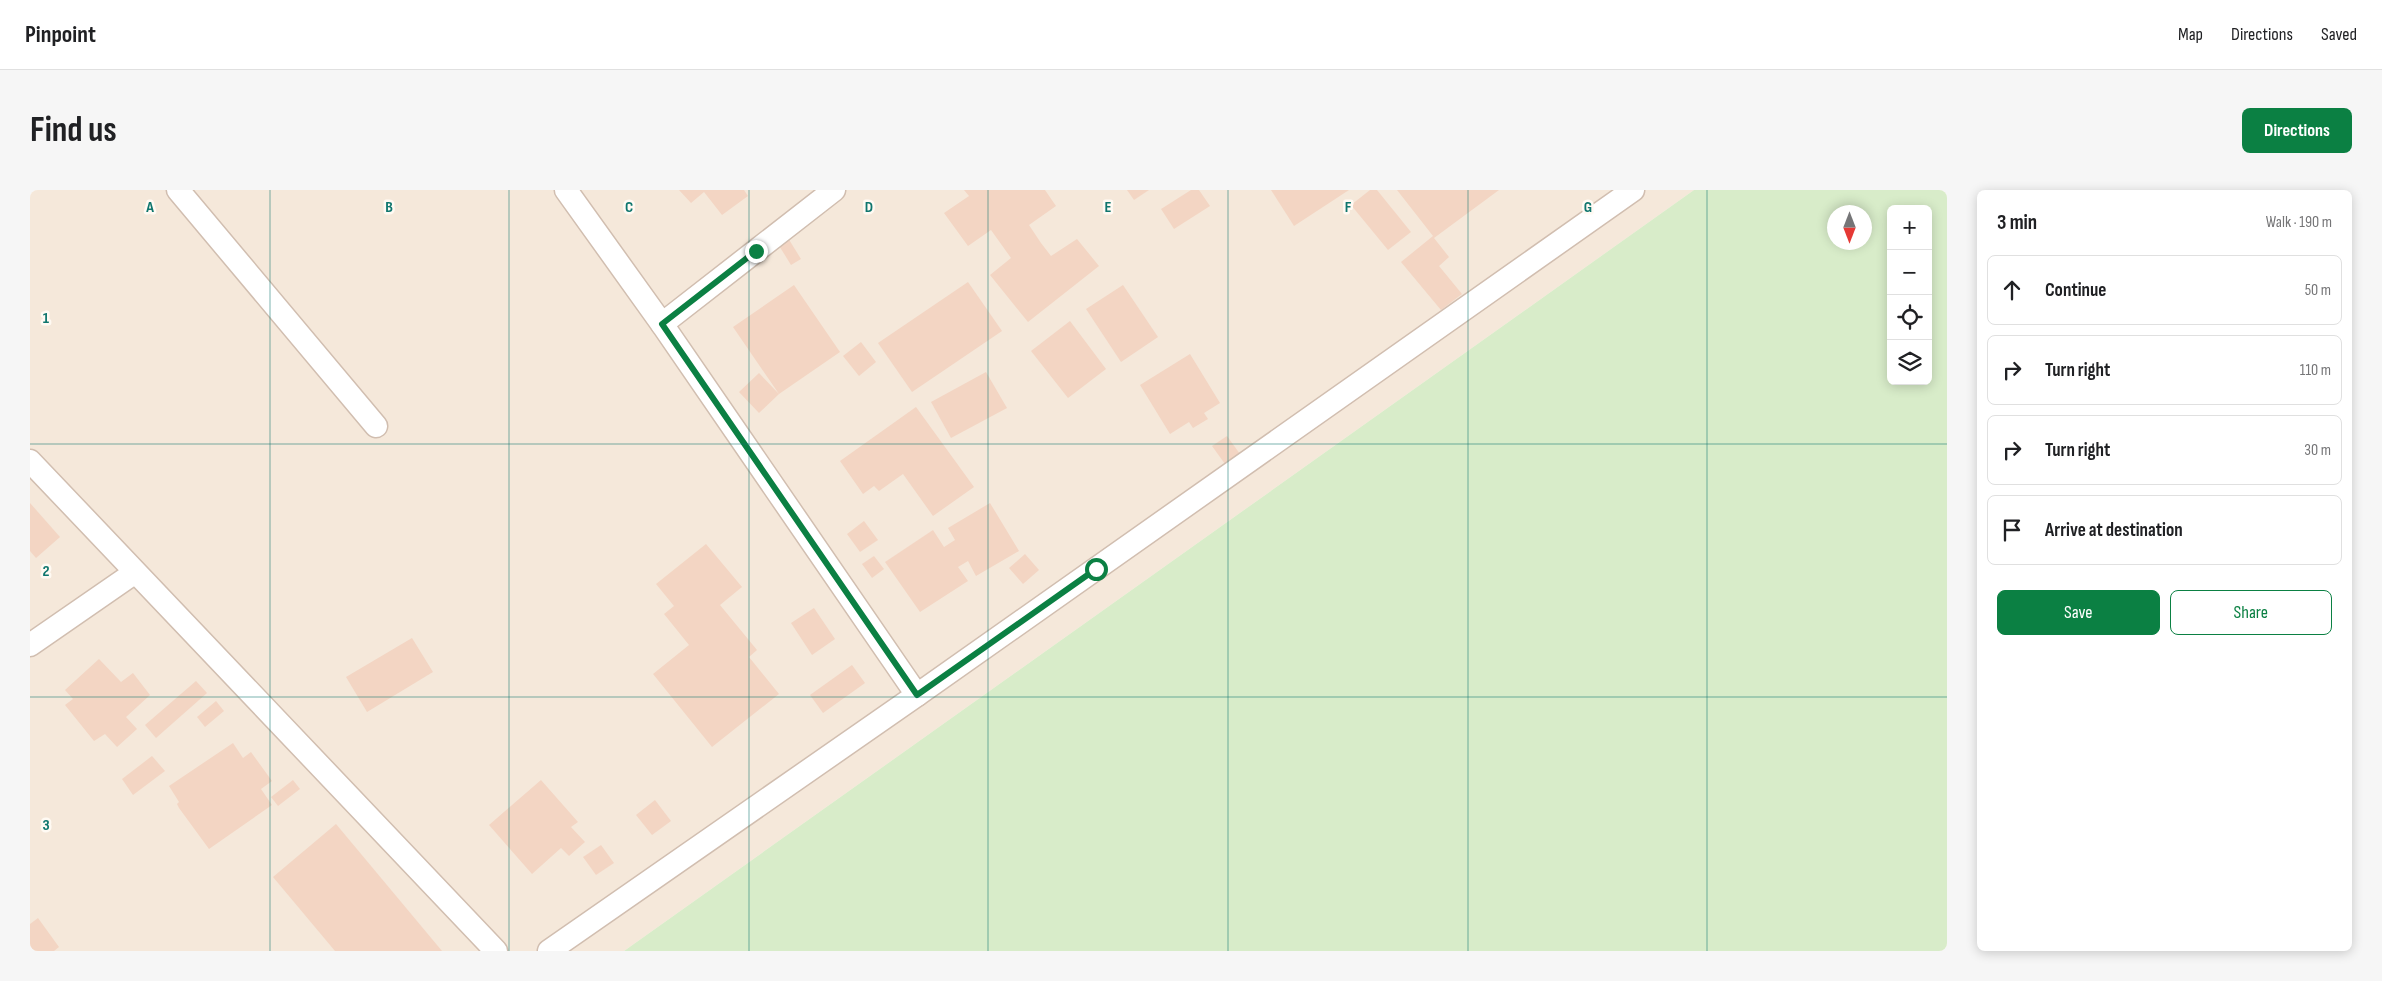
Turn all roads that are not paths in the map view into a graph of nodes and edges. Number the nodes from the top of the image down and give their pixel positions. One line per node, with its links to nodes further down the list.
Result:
1 (178, 190): 6 (street)
2 (566, 190): 5 (street)
3 (834, 190): 5 (street)
4 (1633, 190): 10 (street)
5 (662, 324): 10 (street)
6 (376, 426)
7 (30, 461): 8 (street)
8 (134, 573): 9 (street); 11 (street)
9 (30, 645)
10 (917, 695): 12 (street)
11 (496, 951)
12 (549, 951)

